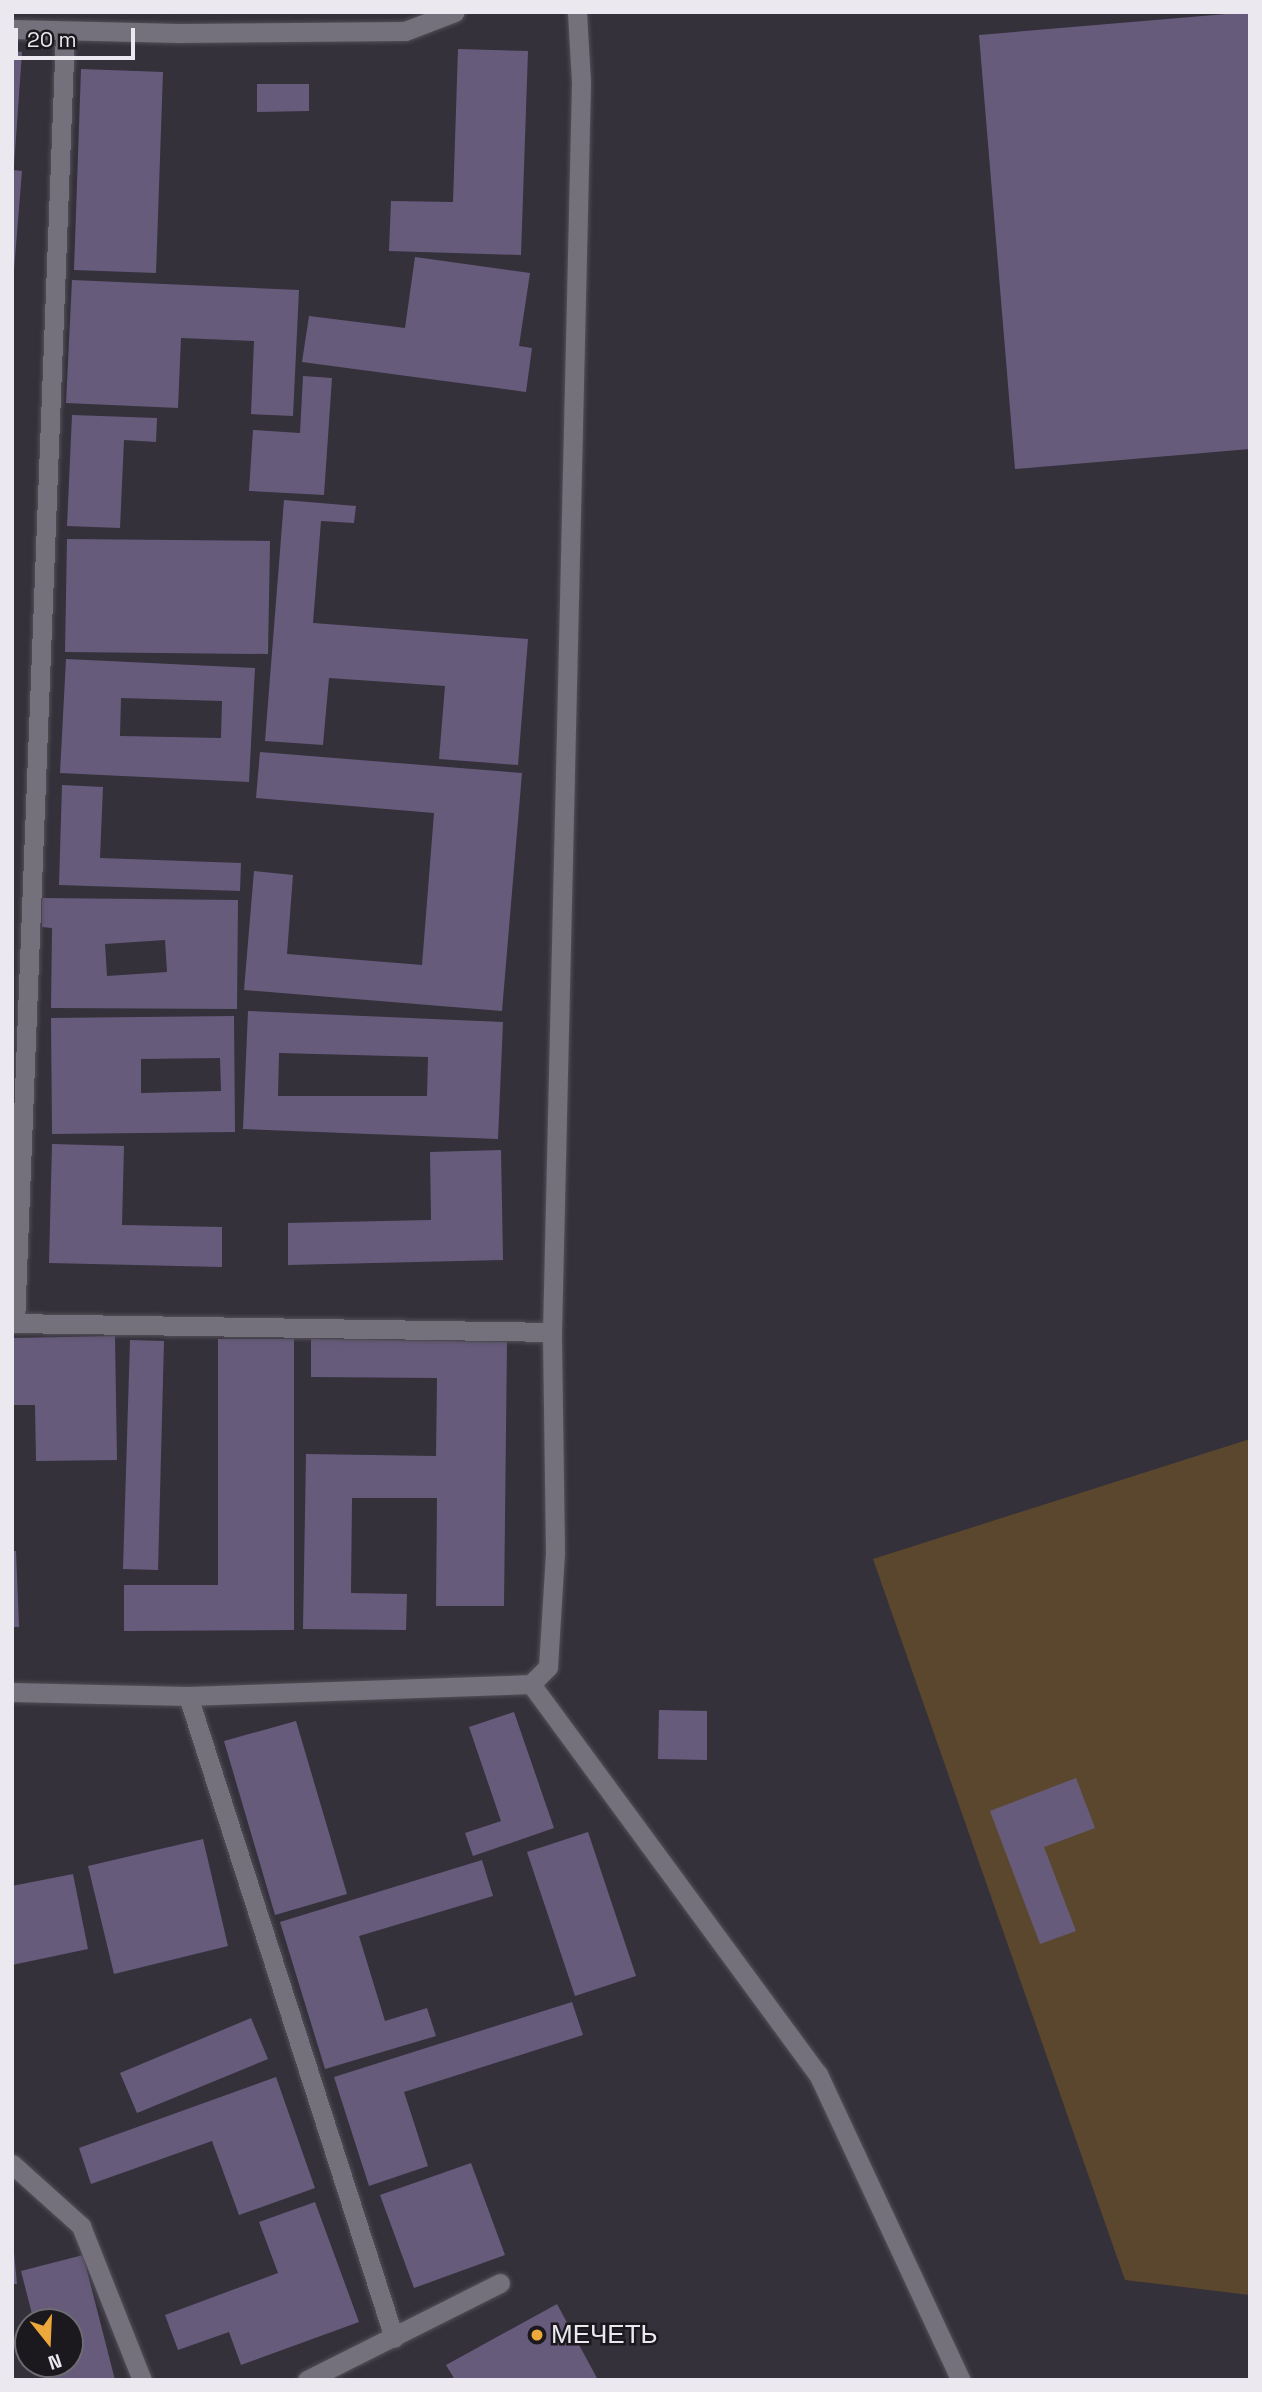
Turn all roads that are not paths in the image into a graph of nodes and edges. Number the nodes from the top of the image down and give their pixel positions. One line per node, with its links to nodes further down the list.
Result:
1 (455, 12): 4 (street)
2 (577, 12): 6 (street)
3 (12, 29): 4 (street)
4 (65, 31): 5 (street)
5 (14, 1323): 6 (street)
6 (552, 1332): 7 (street)
7 (531, 1684): 9 (street); 15 (street)
8 (12, 1692): 9 (street)
9 (188, 1696): 12 (street)
10 (12, 2164): 13 (street)
11 (500, 2283): 12 (street)
12 (394, 2338): 14 (street)
13 (142, 2380)
14 (307, 2380)
15 (961, 2380)

